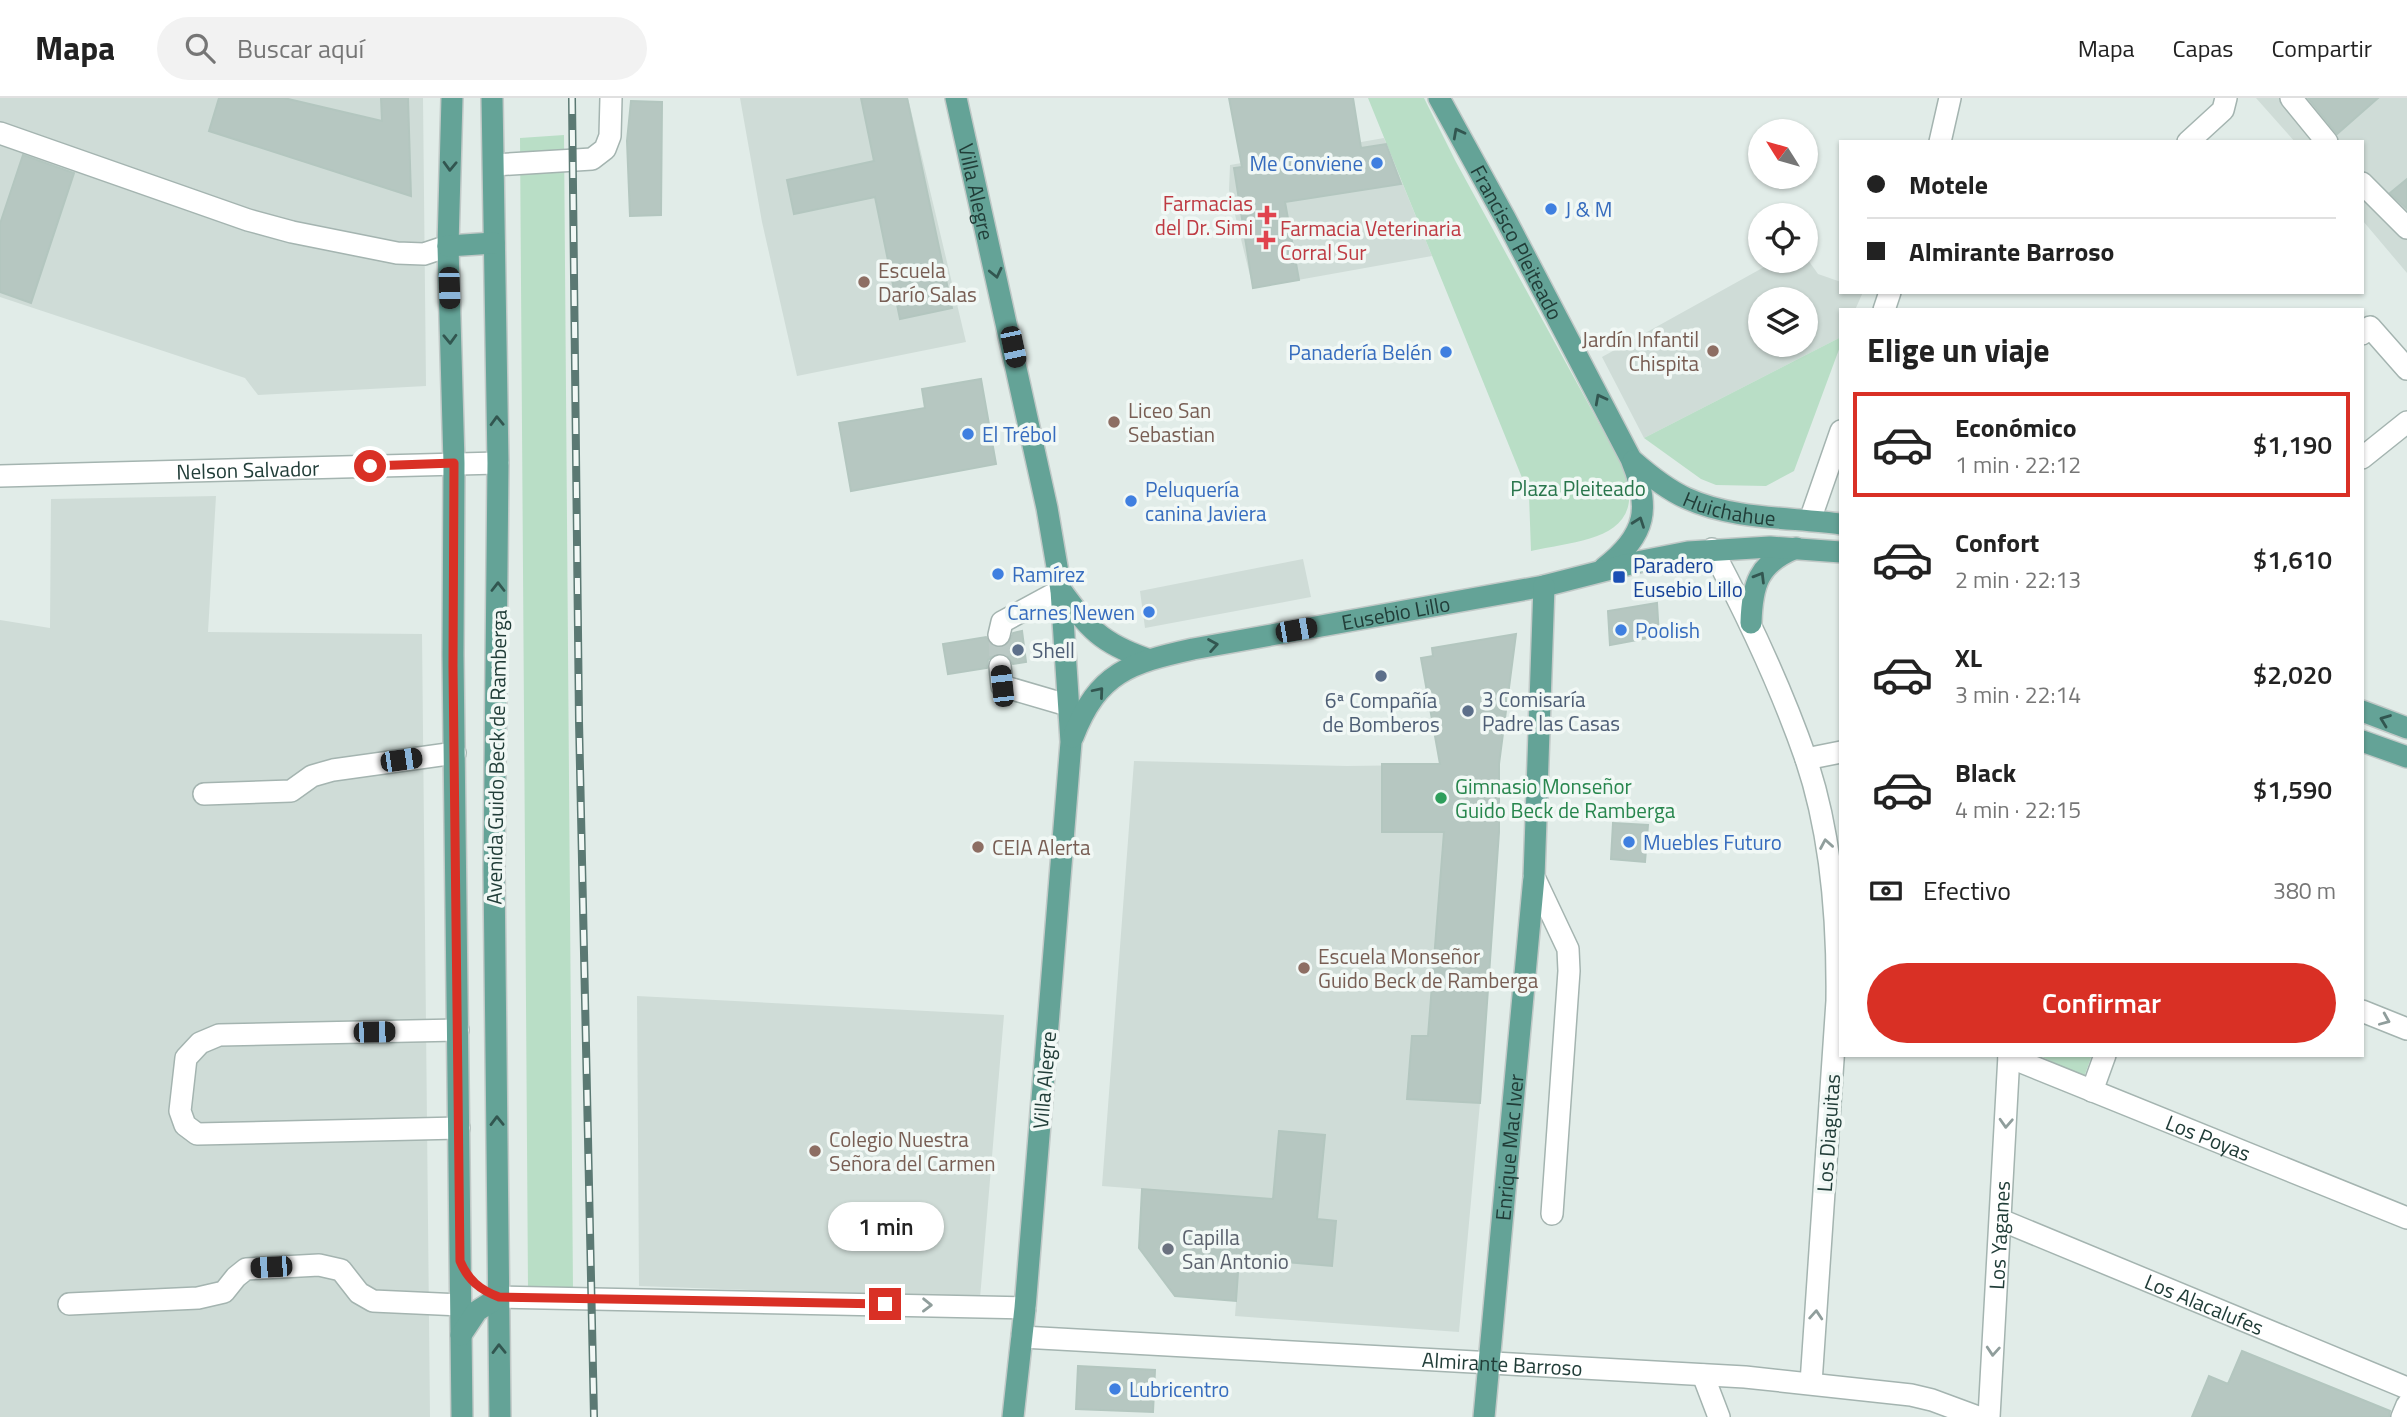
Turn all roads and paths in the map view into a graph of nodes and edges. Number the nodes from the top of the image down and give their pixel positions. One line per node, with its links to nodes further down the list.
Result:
1 (452, 98): 17 (main road, Avenida Guido Beck de Ramberga, one-way to 17)
2 (492, 98): 13 (main road, Avenida Guido Beck de Ramberga)
3 (611, 98): 13 (street)
4 (956, 98): 34 (main road, Villa Alegre, one-way to 34)
5 (1439, 98): 23 (main road, Francisco Pleiteado, one-way to 5)
6 (1950, 98): 10 (street)
7 (2225, 98): 11 (street)
8 (2291, 98): 12 (street)
9 (0, 133): 17 (street)
10 (1940, 140)
11 (2190, 140)
12 (2325, 140)
13 (494, 165): 16 (main road, Avenida Guido Beck de Ramberga)
14 (2364, 185): 15 (street)
15 (2407, 228)
16 (494, 243): 17 (main road); 25 (main road, Avenida Guido Beck de Ramberga, one-way to 16)
17 (448, 246): 24 (main road, Avenida Guido Beck de Ramberga, one-way to 24)
18 (2364, 332): 19 (street)
19 (2407, 369)
20 (2407, 422): 22 (street)
21 (1839, 437): 27 (street)
22 (2364, 456)
23 (1631, 459): 27 (main road, Huichahue); 32 (main road, Francisco Pleiteado, one-way to 23)
24 (454, 463): 25 (street, Nelson Salvador); 26 (street, Nelson Salvador); 45 (main road, Avenida Guido Beck de Ramberga)
25 (498, 463): 63 (main road, Avenida Guido Beck de Ramberga, one-way to 25)
26 (0, 476)
27 (1810, 520): 28 (main road, Huichahue)
28 (1839, 524)
29 (1796, 548): 30 (main road, Huichahue); 31 (main road, Huichahue); 35 (main road, one-way to 29)
30 (1712, 549): 32 (main road, Eusebio Lillo); 35 (street)
31 (1839, 552)
32 (1599, 571): 33 (main road, Eusebio Lillo)
33 (1545, 586): 37 (main road, Eusebio Lillo, one-way to 33); 49 (main road, Enrique Mac Iver)
34 (1061, 590): 36 (street); 37 (main road); 39 (main road, Villa Alegre)
35 (1751, 623): 47 (street)
36 (999, 635)
37 (1147, 659): 42 (main road, Villa Alegre, one-way to 37)
38 (1000, 666): 39 (street)
39 (1067, 705): 42 (main road, Villa Alegre)
40 (2364, 712): 41 (main road, one-way to 40)
41 (2407, 728)
42 (1071, 742): 66 (main road, Villa Alegre)
43 (2364, 742): 46 (main road)
44 (1839, 752): 47 (street)
45 (454, 753): 48 (street); 53 (main road, Avenida Guido Beck de Ramberga)
46 (2407, 757)
47 (1806, 760): 50 (street, Los Diaguitas, one-way to 47)
48 (204, 794)
49 (1534, 877): 59 (street, Enrique Mac Iver); 69 (main road, Enrique Mac Iver)
50 (1839, 1002): 71 (street, Los Diaguitas, one-way to 50)
51 (2364, 1012): 52 (street, one-way to 52)
52 (2407, 1029)
53 (458, 1030): 58 (main road, Avenida Guido Beck de Ramberga); 58 (street)
54 (2009, 1057): 61 (street, Los Yaganes, one-way to 61)
55 (2011, 1057): 57 (street, Los Poyas)
56 (2104, 1057): 57 (street)
57 (2092, 1091): 60 (street, Los Poyas)
58 (459, 1128): 62 (main road, Avenida Guido Beck de Ramberga)
59 (1552, 1214)
60 (2407, 1219)
61 (2001, 1220): 72 (street, Los Alacalufes); 80 (street, Los Yaganes, one-way to 80)
62 (460, 1261): 63 (main road); 65 (main road, Avenida Guido Beck de Ramberga)
63 (499, 1297): 66 (street, one-way to 66); 67 (main road); 75 (main road, Avenida Guido Beck de Ramberga, one-way to 63)
64 (69, 1304): 65 (street)
65 (461, 1305): 67 (main road, Avenida Guido Beck de Ramberga)
66 (1025, 1308): 68 (main road, Villa Alegre)
67 (461, 1335): 74 (main road, Avenida Guido Beck de Ramberga)
68 (1022, 1337): 69 (street, Almirante Barroso); 76 (main road, Villa Alegre)
69 (1488, 1364): 70 (street, Almirante Barroso); 77 (main road, Enrique Mac Iver)
70 (1703, 1375): 71 (street, Almirante Barroso); 78 (street)
71 (1811, 1383): 79 (street, Almirante Barroso)
72 (2407, 1388)
73 (2407, 1405): 81 (street)
74 (462, 1417)
75 (500, 1417)
76 (1013, 1417)
77 (1484, 1417)
78 (1719, 1417)
79 (1978, 1417)
80 (1989, 1417)
81 (2402, 1417)

